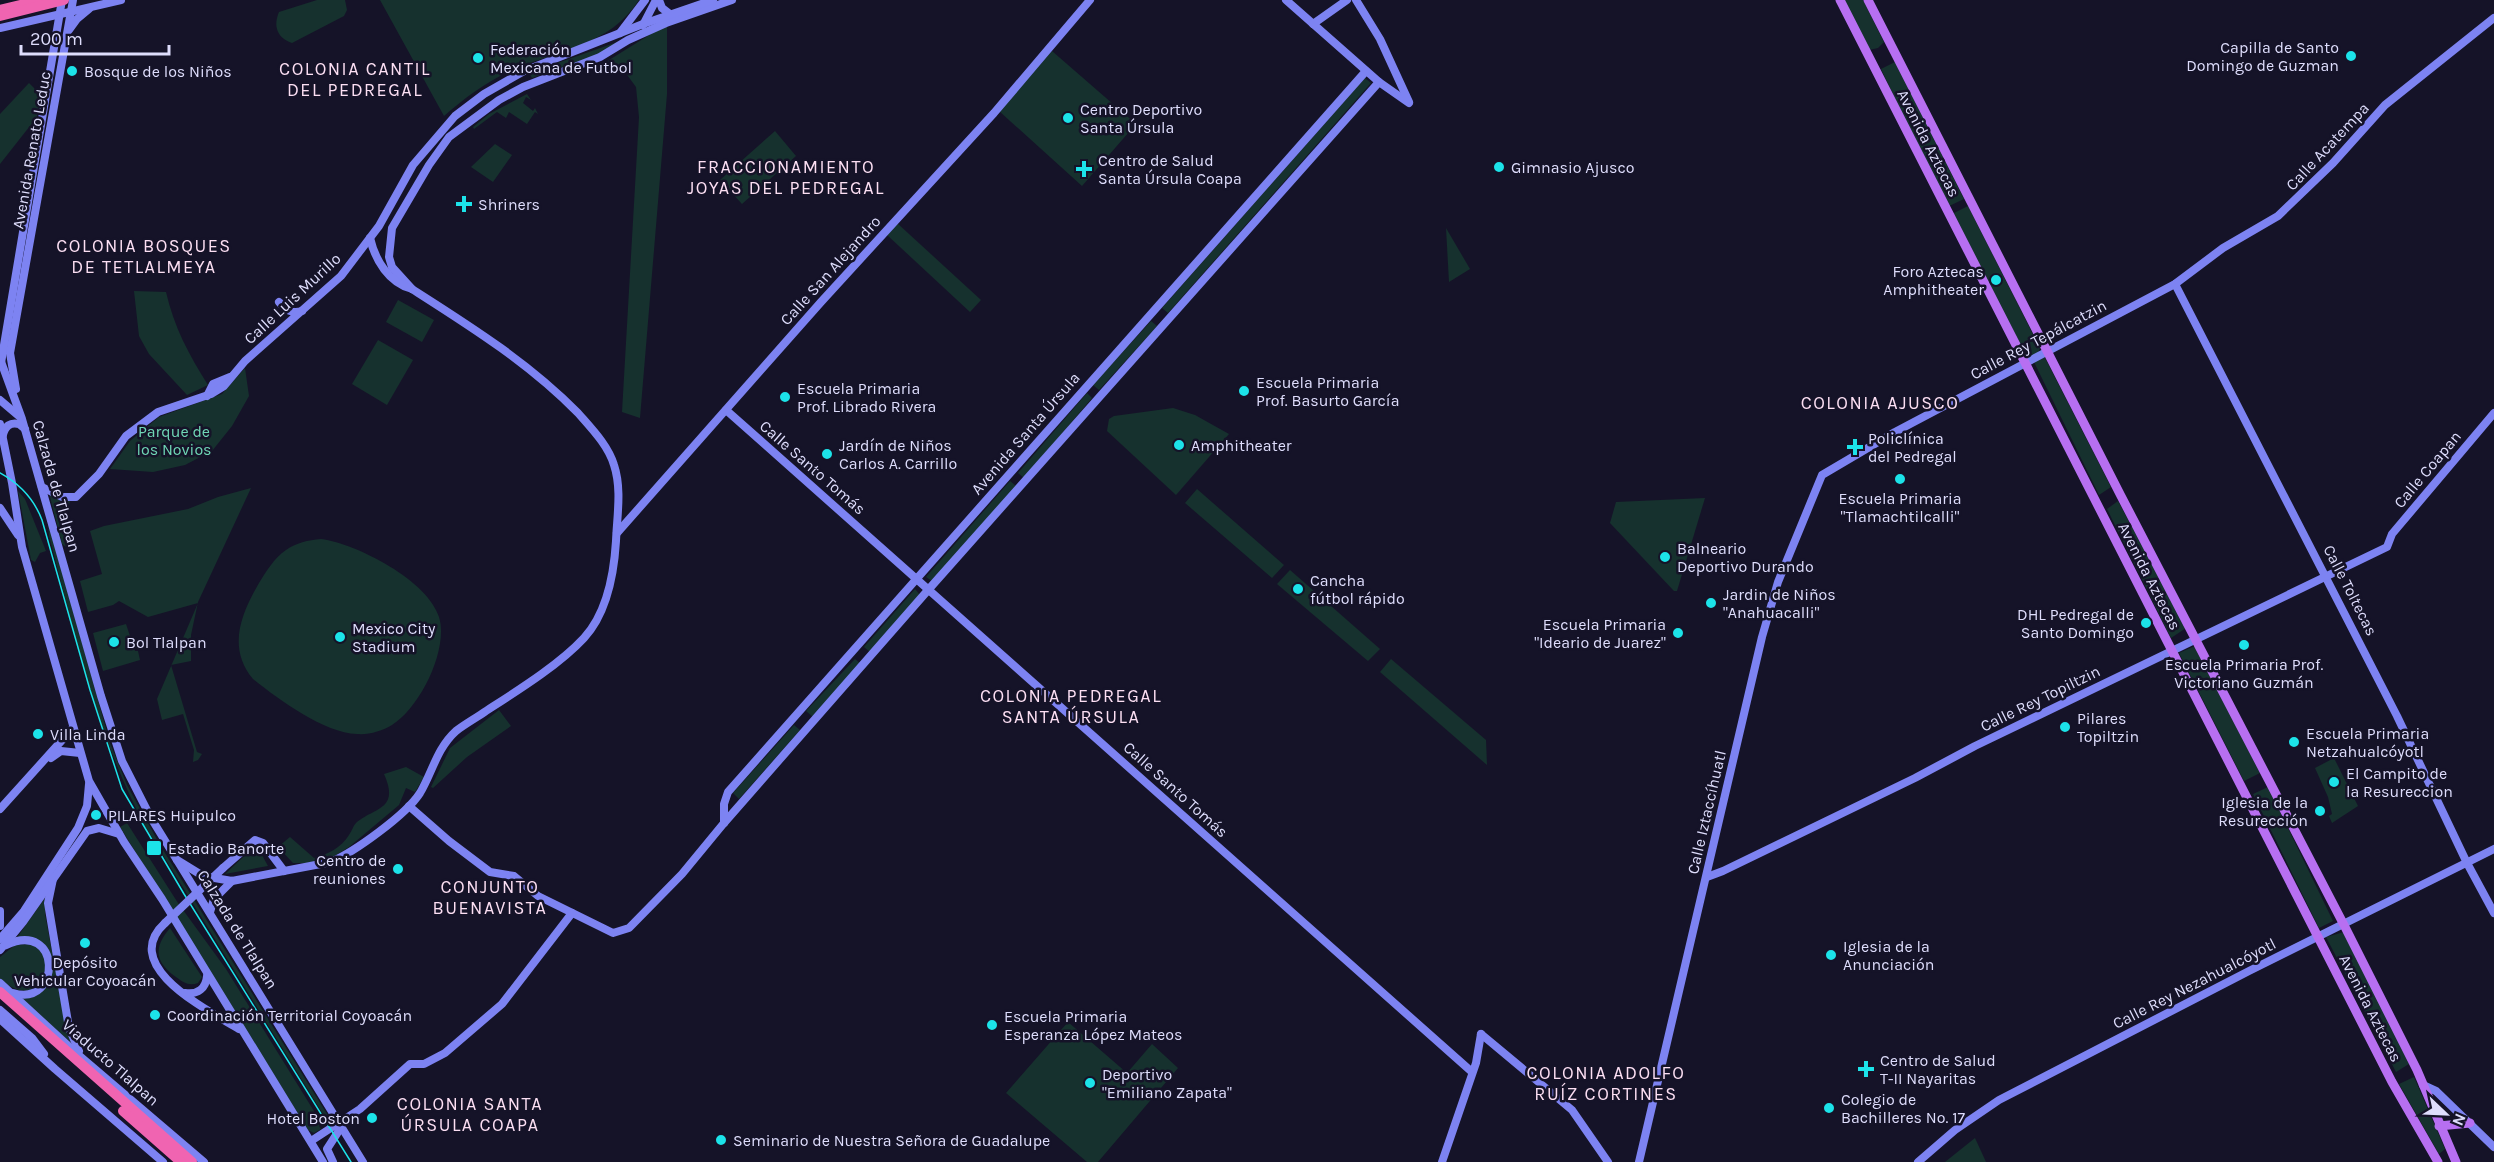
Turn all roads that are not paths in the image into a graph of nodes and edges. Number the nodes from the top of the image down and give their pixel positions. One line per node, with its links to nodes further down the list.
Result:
1 (30, 0): 17 (highway)
2 (63, 0): 19 (street, Avenida Renato Leduc); 21 (highway, bridge)
3 (72, 0): 15 (highway, bridge); 18 (street, Avenida Renato Leduc)
4 (121, 0): 16 (street)
5 (645, 0): 27 (street)
6 (657, 0): 20 (street); 23 (street)
7 (713, 0): 20 (street, Calle Luis Murillo)
8 (732, 0): 28 (street)
9 (1090, 0): 45 (street, Calle San Alejandro)
10 (1286, 0): 24 (street)
11 (1347, 0): 24 (street)
12 (1356, 0): 30 (street)
13 (1840, 0): 43 (main road, Avenida Aztecas)
14 (1868, 0): 41 (main road, Avenida Aztecas)
15 (44, 3): 17 (highway); 21 (highway)
16 (91, 8): 18 (street); 26 (street)
17 (0, 9)
18 (71, 12): 19 (street); 26 (street, Avenida Renato Leduc)
19 (59, 14): 25 (street); 40 (street, Avenida Renato Leduc)
20 (671, 15): 23 (street, Calle Luis Murillo)
21 (0, 17)
22 (2494, 18): 36 (street, Calle Acatempa)
23 (643, 24): 27 (street, Calle Luis Murillo); 28 (street)
24 (1313, 24): 29 (street)
25 (0, 28)
26 (67, 33): 47 (street, Avenida Renato Leduc)
27 (616, 37): 31 (street, Calle Luis Murillo)
28 (628, 40): 33 (street)
29 (1366, 71): 30 (street); 58 (street, Avenida Santa Úrsula)
30 (1379, 82): 59 (street, Avenida Santa Úrsula)
31 (421, 154): 32 (street, Calle Luis Murillo); 33 (street)
32 (413, 165): 34 (street); 35 (street, Calle Luis Murillo)
33 (429, 165): 34 (street)
34 (424, 174): 37 (street)
35 (370, 238): 37 (street); 39 (street, Calle Luis Murillo)
36 (2175, 284): 41 (street, Calle Rey Tepálcatzin); 57 (street, Calle Toltecas)
37 (412, 289): 54 (street)
38 (279, 302): 39 (street)
39 (303, 311): 52 (street, Calle Luis Murillo)
40 (3, 332): 42 (street, Avenida Renato Leduc)
41 (2047, 352): 43 (street, Calle Rey Tepálcatzin); 60 (main road, Avenida Aztecas)
42 (0, 363): 47 (street, Calzada de Tlalpan)
43 (2025, 364): 51 (street, Calle Rey Tepálcatzin); 61 (main road, Avenida Aztecas)
44 (0, 400): 47 (street)
45 (726, 410): 54 (street, Calle San Alejandro); 58 (street, Calle Santo Tomás)
46 (2494, 413): 56 (street, Calle Coapan)
47 (21, 415): 49 (street, Calzada de Tlalpan)
48 (0, 424): 50 (street)
49 (25, 429): 50 (street); 52 (street, Calzada de Tlalpan)
50 (3, 438): 55 (street)
51 (1822, 475): 74 (street, Calle Iztaccíhuatl)
52 (42, 487): 71 (street, Calzada de Tlalpan)
53 (0, 508): 55 (street)
54 (616, 534): 66 (street)
55 (20, 537): 62 (street)
56 (2387, 547): 57 (street, Calle Rey Topiltzin)
57 (2327, 576): 60 (street, Calle Rey Topiltzin); 72 (street, Calle Toltecas)
58 (917, 579): 59 (street, Calle Santo Tomás); 68 (street, Avenida Santa Úrsula)
59 (929, 589): 68 (street, Avenida Santa Úrsula); 95 (street, Calle Santo Tomás)
60 (2197, 639): 61 (street, Calle Rey Topiltzin); 82 (main road, Avenida Aztecas)
61 (2171, 651): 74 (street, Calle Rey Topiltzin); 83 (main road, Avenida Aztecas)
62 (73, 728): 63 (street); 64 (street)
63 (80, 753): 64 (street); 65 (street)
64 (30, 775): 67 (street)
65 (89, 781): 69 (street); 84 (street)
66 (409, 806): 73 (street); 79 (street)
67 (0, 809)
68 (724, 823): 79 (street, Avenida Santa Úrsula)
69 (119, 834): 75 (street); 85 (street)
70 (2494, 849): 72 (street, Calle Rey Nezahualcóyotl)
71 (177, 860): 76 (street); 78 (street, Calzada de Tlalpan)
72 (2467, 863): 80 (street, Calle Toltecas); 82 (street, Calle Rey Nezahualcóyotl)
73 (284, 871): 76 (street); 88 (street, bridge)
74 (1707, 878): 113 (street, Calle Iztaccíhuatl)
75 (53, 879): 84 (street); 93 (street)
76 (232, 881): 78 (street)
77 (0, 911): 81 (street)
78 (210, 912): 98 (street, Calzada de Tlalpan)
79 (572, 913): 98 (street)
80 (2494, 913)
81 (0, 926)
82 (2344, 926): 83 (street, Calle Rey Nezahualcóyotl); 96 (main road, Avenida Aztecas)
83 (2319, 938): 114 (street, Calle Rey Nezahualcóyotl); 115 (main road, Avenida Aztecas)
84 (1, 945): 87 (street)
85 (207, 976): 88 (street); 92 (street)
86 (0, 983): 87 (street, Viaducto Tlalpan)
87 (4, 992): 93 (street, Viaducto Tlalpan); 106 (highway, Viaducto Tlalpan)
88 (185, 993): 92 (street)
89 (0, 1001): 105 (highway, Viaducto Tlalpan)
90 (0, 1010): 94 (street)
91 (0, 1019): 94 (street)
92 (242, 1031): 101 (street)
93 (85, 1058): 107 (street, Viaducto Tlalpan)
94 (55, 1069): 104 (street)
95 (1472, 1072): 111 (street); 112 (street)
96 (2423, 1085): 97 (street); 100 (main road, Avenida Aztecas)
97 (2469, 1123): 99 (main road); 103 (street)
98 (340, 1124): 101 (street); 109 (street); 110 (street, Calzada de Tlalpan)
99 (2456, 1124): 100 (main road); 102 (main road)
100 (2439, 1126): 102 (main road, Avenida Aztecas)
101 (311, 1141): 108 (street)
102 (2447, 1144): 116 (main road, Avenida Aztecas)
103 (2494, 1147)
104 (163, 1162)
105 (181, 1162)
106 (192, 1162)
107 (204, 1162)
108 (323, 1162)
109 (333, 1162)
110 (363, 1162)
111 (1442, 1162)
112 (1608, 1162)
113 (1639, 1162)
114 (1918, 1162)
115 (2438, 1162)
116 (2456, 1162)

